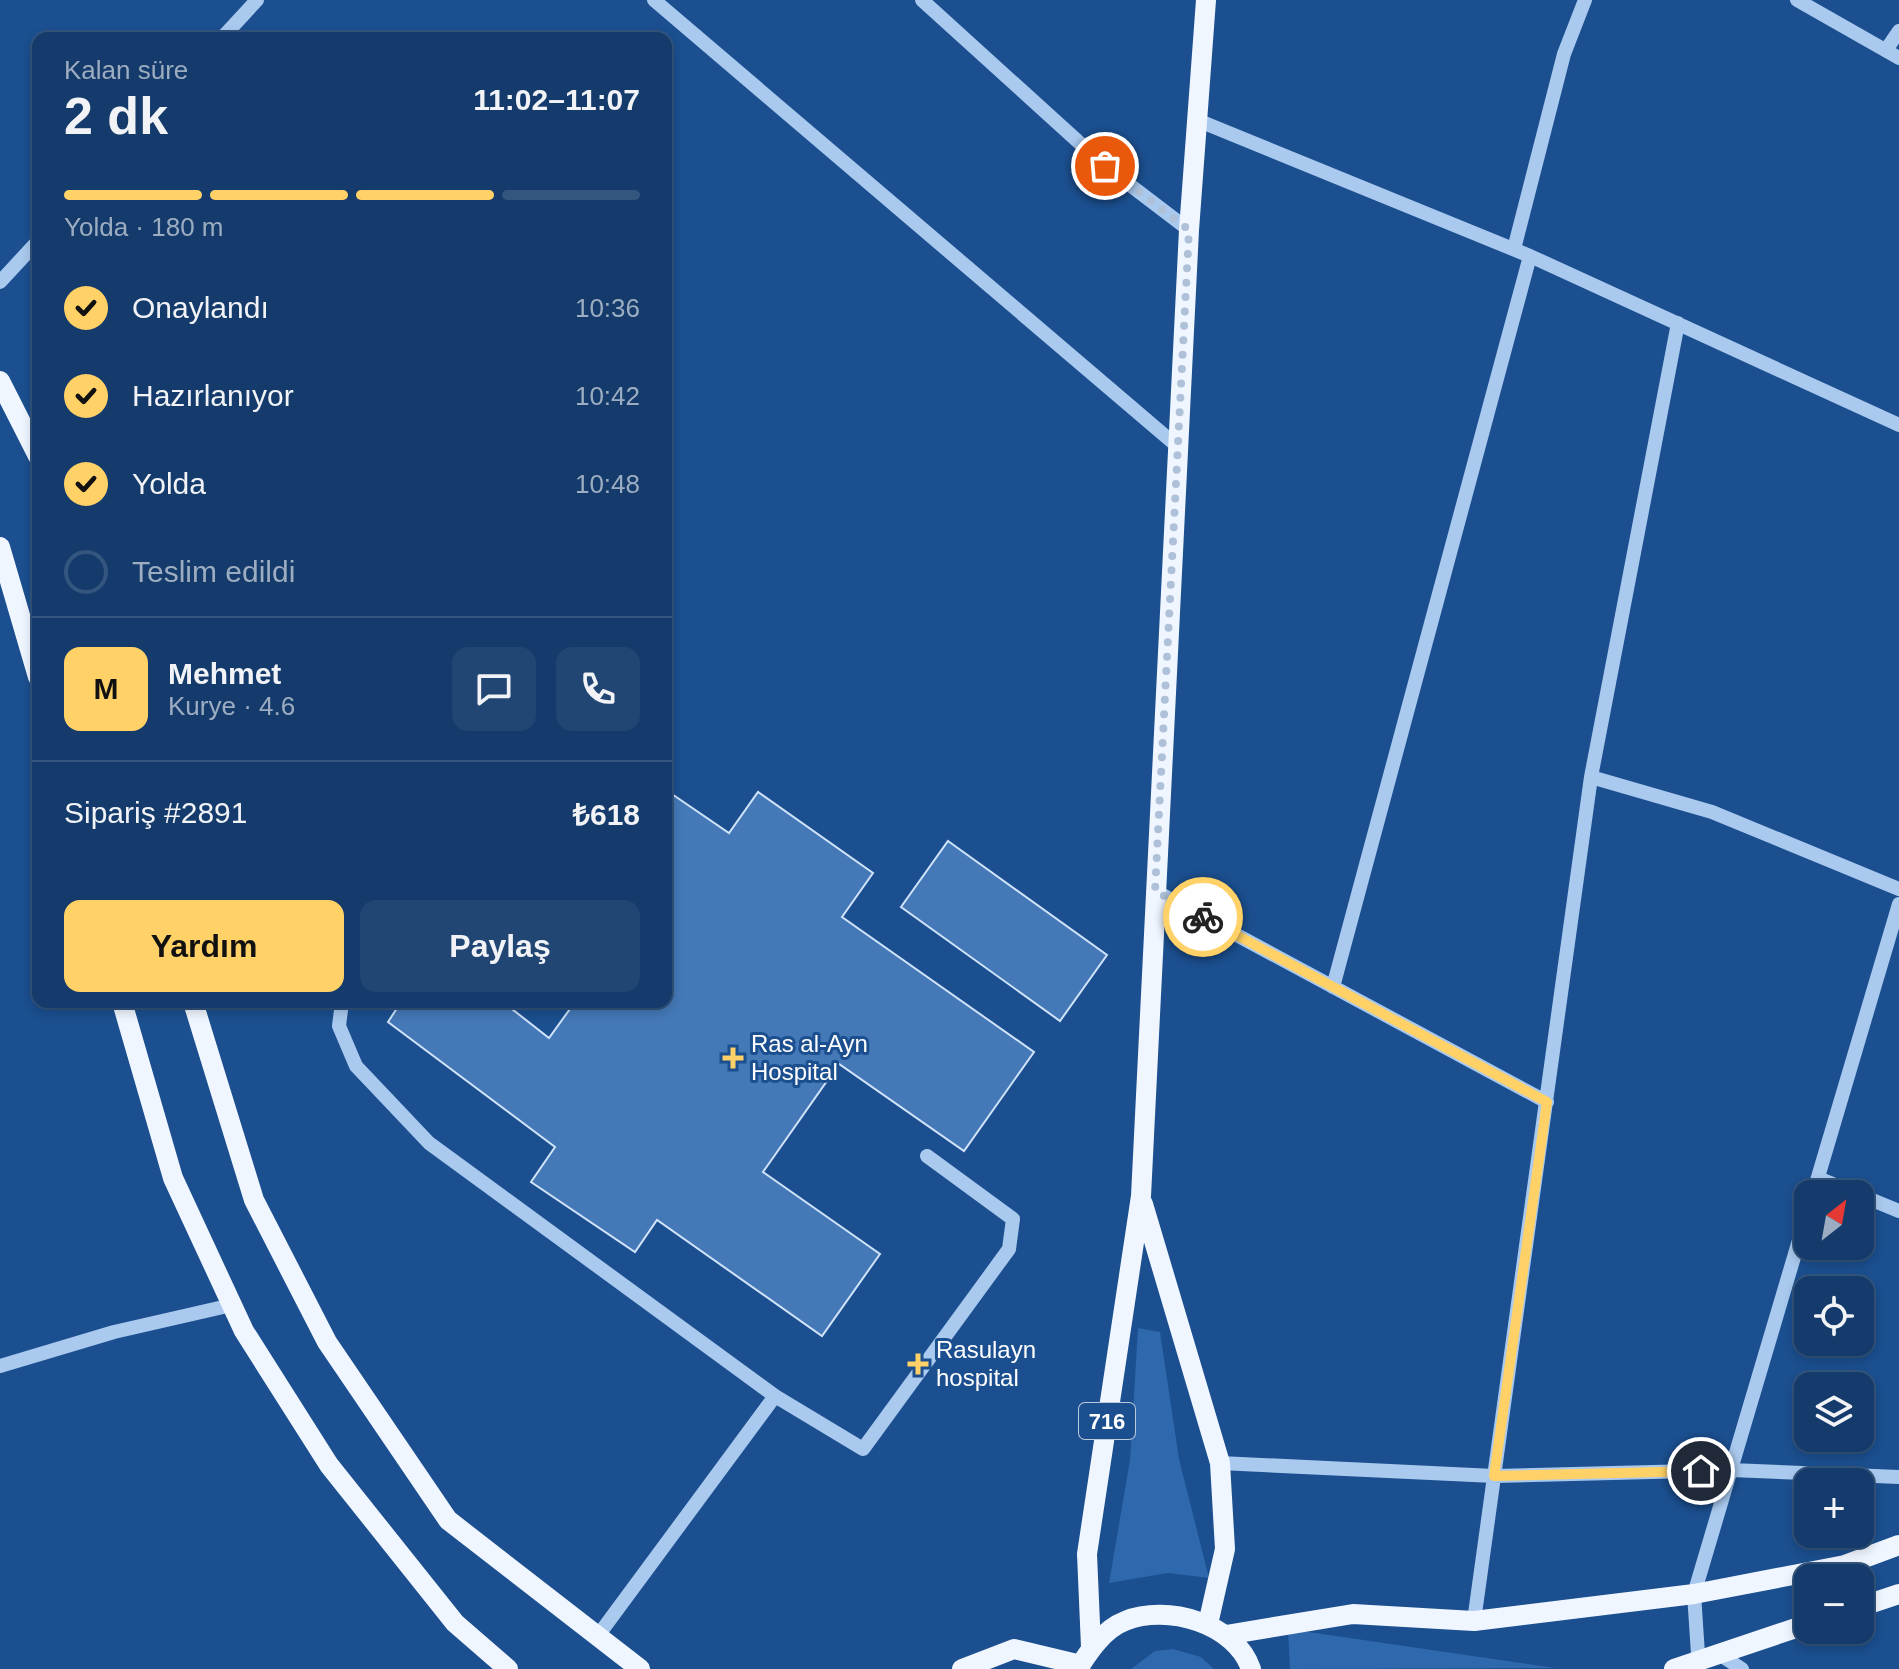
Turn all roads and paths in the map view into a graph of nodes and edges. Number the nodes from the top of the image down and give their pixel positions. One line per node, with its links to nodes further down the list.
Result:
1 (257, 0): 8 (street)
2 (654, 0): 20 (street)
3 (922, 0): 11 (street)
4 (1206, 0): 10 (main road, 716)
5 (1585, 0): 13 (street)
6 (1797, 0): 9 (street)
7 (1899, 31): 9 (street)
8 (228, 32)
9 (1893, 54)
10 (1197, 120): 11 (main road, 716); 13 (street)
11 (1189, 230): 20 (main road, 716)
12 (32, 247): 15 (street)
13 (1514, 249): 14 (street)
14 (1530, 256): 16 (street); 27 (street)
15 (0, 282)
16 (1678, 323): 18 (street); 23 (street)
17 (0, 381): 19 (main road)
18 (1899, 425)
19 (32, 444)
20 (1177, 446): 25 (main road, 716)
21 (0, 547): 22 (main road)
22 (32, 656)
23 (1591, 777): 24 (street); 31 (street)
24 (1899, 889)
25 (1155, 891): 27 (street); 35 (main road, 716)
26 (1899, 904): 33 (street)
27 (1333, 987): 31 (street)
28 (124, 1008): 39 (main road)
29 (195, 1008): 53 (main road)
30 (341, 1008): 41 (street)
31 (1547, 1102): 44 (street)
32 (927, 1156): 41 (street)
33 (1818, 1178): 34 (street)
34 (1823, 1180)
35 (1141, 1196): 42 (main road, 716); 55 (main road, 716)
36 (1874, 1200): 37 (street)
37 (1899, 1211)
38 (1794, 1257): 43 (street)
39 (232, 1305): 40 (street); 57 (main road)
40 (0, 1366)
41 (775, 1396): 53 (street)
42 (1220, 1463): 44 (street); 52 (main road, 716)
43 (1731, 1470): 44 (street); 45 (street); 47 (street)
44 (1494, 1476): 50 (street)
45 (1899, 1477)
46 (1899, 1545): 47 (main road)
47 (1694, 1594): 50 (main road); 56 (street)
48 (1899, 1594): 49 (main road)
49 (1874, 1602)
50 (1474, 1621): 52 (main road)
51 (1794, 1629): 54 (main road)
52 (1217, 1630): 55 (main road); 60 (main road)
53 (597, 1637): 58 (main road)
54 (1719, 1654): 56 (main road); 62 (street)
55 (1083, 1660): 59 (main road)
56 (1699, 1665): 61 (main road)
57 (508, 1669)
58 (640, 1669)
59 (962, 1669)
60 (1251, 1669)
61 (1674, 1669)
62 (1742, 1669)

